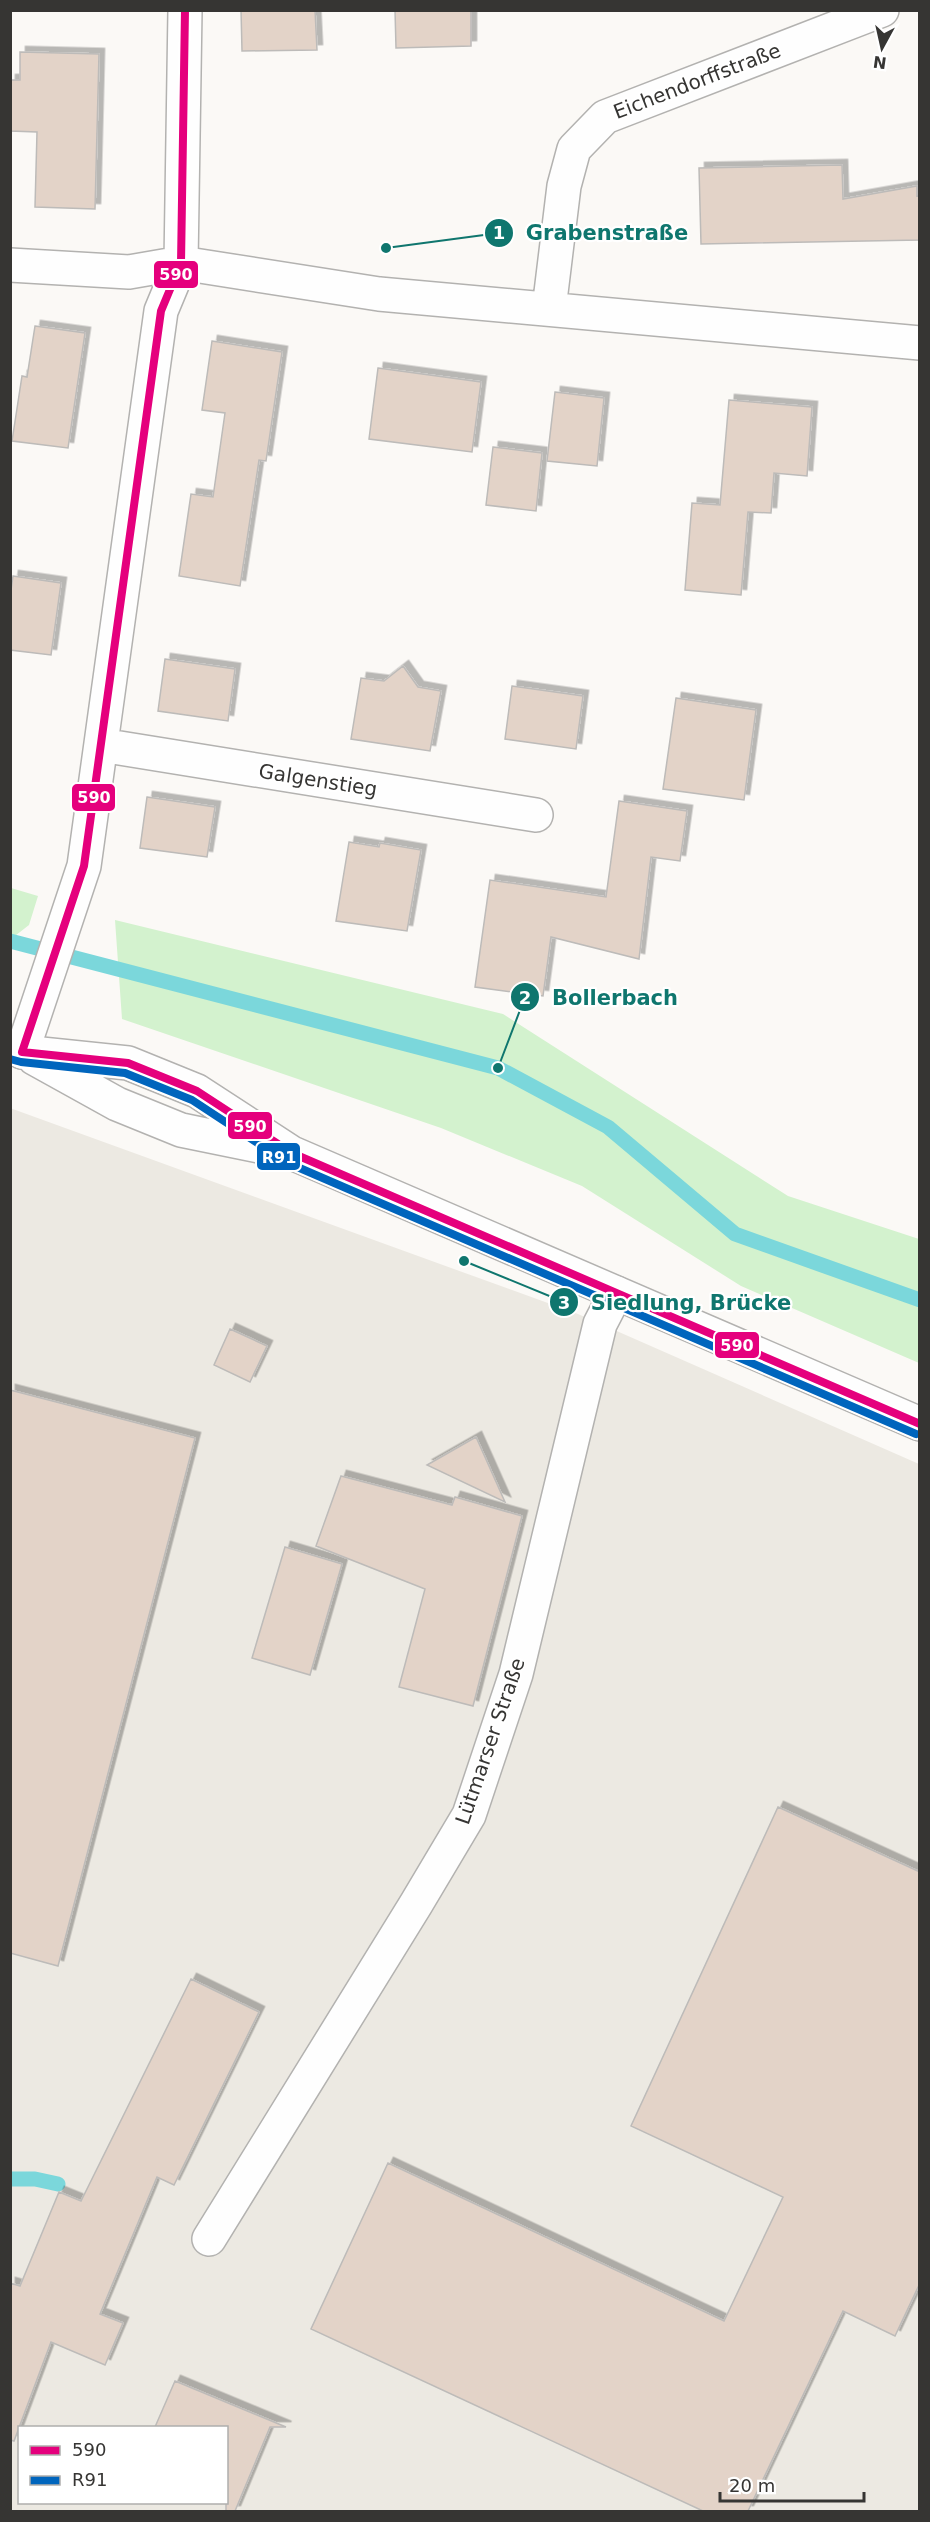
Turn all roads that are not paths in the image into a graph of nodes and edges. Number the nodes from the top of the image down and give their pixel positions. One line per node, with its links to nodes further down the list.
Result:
1 (185, 10): 3 (street)
2 (882, 10): 5 (street, Eichendorffstraße)
3 (181, 263): 4 (street); 5 (street); 7 (street)
4 (10, 265)
5 (549, 309): 6 (street)
6 (920, 343)
7 (101, 745): 8 (street, Galgenstieg); 9 (street)
8 (536, 815)
9 (16, 1049): 10 (street)
10 (616, 1293): 11 (street); 12 (street, Lütmarser Straße)
11 (920, 1424)
12 (209, 2239)

